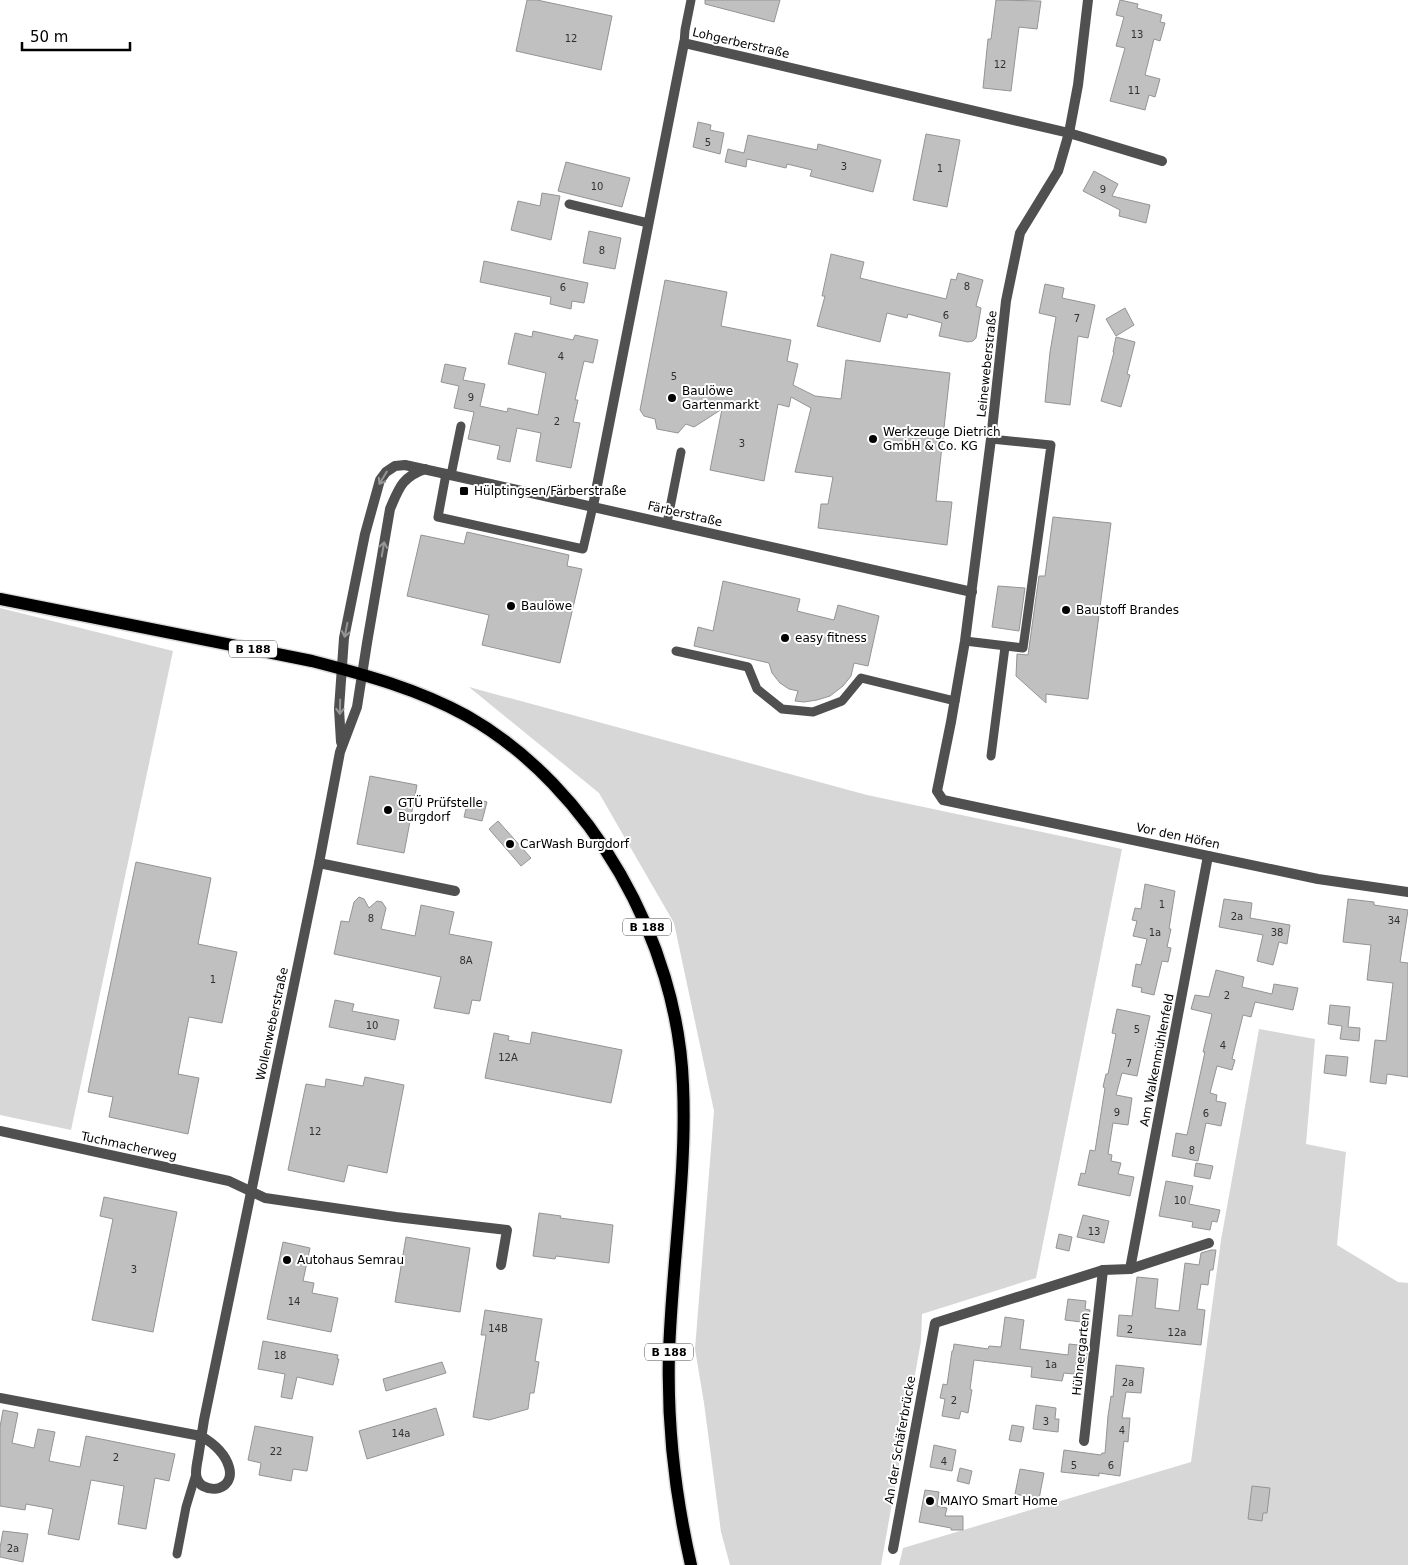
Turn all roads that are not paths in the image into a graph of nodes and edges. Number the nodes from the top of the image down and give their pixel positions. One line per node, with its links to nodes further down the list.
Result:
1 (691, 0): 3 (lane)
2 (1088, 0): 4 (street, Leineweberstraße)
3 (684, 43): 4 (street, Lohgerberstraße); 7 (street, Lohgerberstraße)
4 (1070, 133): 5 (street, Lohgerberstraße); 9 (street, Leineweberstraße)
5 (1162, 161)
6 (569, 204): 7 (lane)
7 (648, 223): 13 (street, Lohgerberstraße)
8 (461, 426): 12 (lane)
9 (991, 439): 15 (street, Leineweberstraße); 18 (lane)
10 (681, 452): 14 (lane)
11 (425, 470): 12 (street, Färberstraße); 20 (street, Färberstraße, one-way to 20); 21 (street, Wollenweberstraße, one-way to 11)
12 (449, 474): 13 (street, Färberstraße); 13 (lane)
13 (593, 506): 14 (street, Färberstraße)
14 (667, 523): 15 (street, Färberstraße)
15 (972, 592): 17 (street, Leineweberstraße)
16 (0, 599): 20 (main road, B 188)
17 (965, 641): 18 (lane); 22 (street, Leineweberstraße)
18 (1005, 646): 24 (lane)
19 (676, 651): 22 (lane)
20 (342, 669): 21 (main road, B 188); 23 (street, Wollenweberstraße, one-way to 23)
21 (362, 674): 23 (street, Wollenweberstraße); 42 (main road, B 188)
22 (955, 702): 25 (street, Leineweberstraße)
23 (341, 746): 27 (street, Wollenweberstraße)
24 (991, 756)
25 (944, 800): 26 (street, Vor den Höfen)
26 (1208, 856): 29 (street, Vor den Höfen); 34 (street, Am Walkenmühlenfeld)
27 (319, 863): 28 (street); 31 (street, Wollenweberstraße)
28 (455, 891)
29 (1408, 892)
30 (0, 1130): 31 (street, Tuchmacherweg)
31 (250, 1191): 33 (street); 37 (street, Wollenweberstraße)
32 (1210, 1243): 34 (street)
33 (501, 1264)
34 (1130, 1269): 35 (street)
35 (1103, 1270): 38 (street, Hühnergarten); 40 (street, An der Schäferbrücke)
36 (0, 1398): 37 (street)
37 (201, 1436): 39 (street, Wollenweberstraße); 39 (street)
38 (1084, 1441)
39 (196, 1474): 41 (lane)
40 (893, 1549)
41 (177, 1554)
42 (691, 1565)

